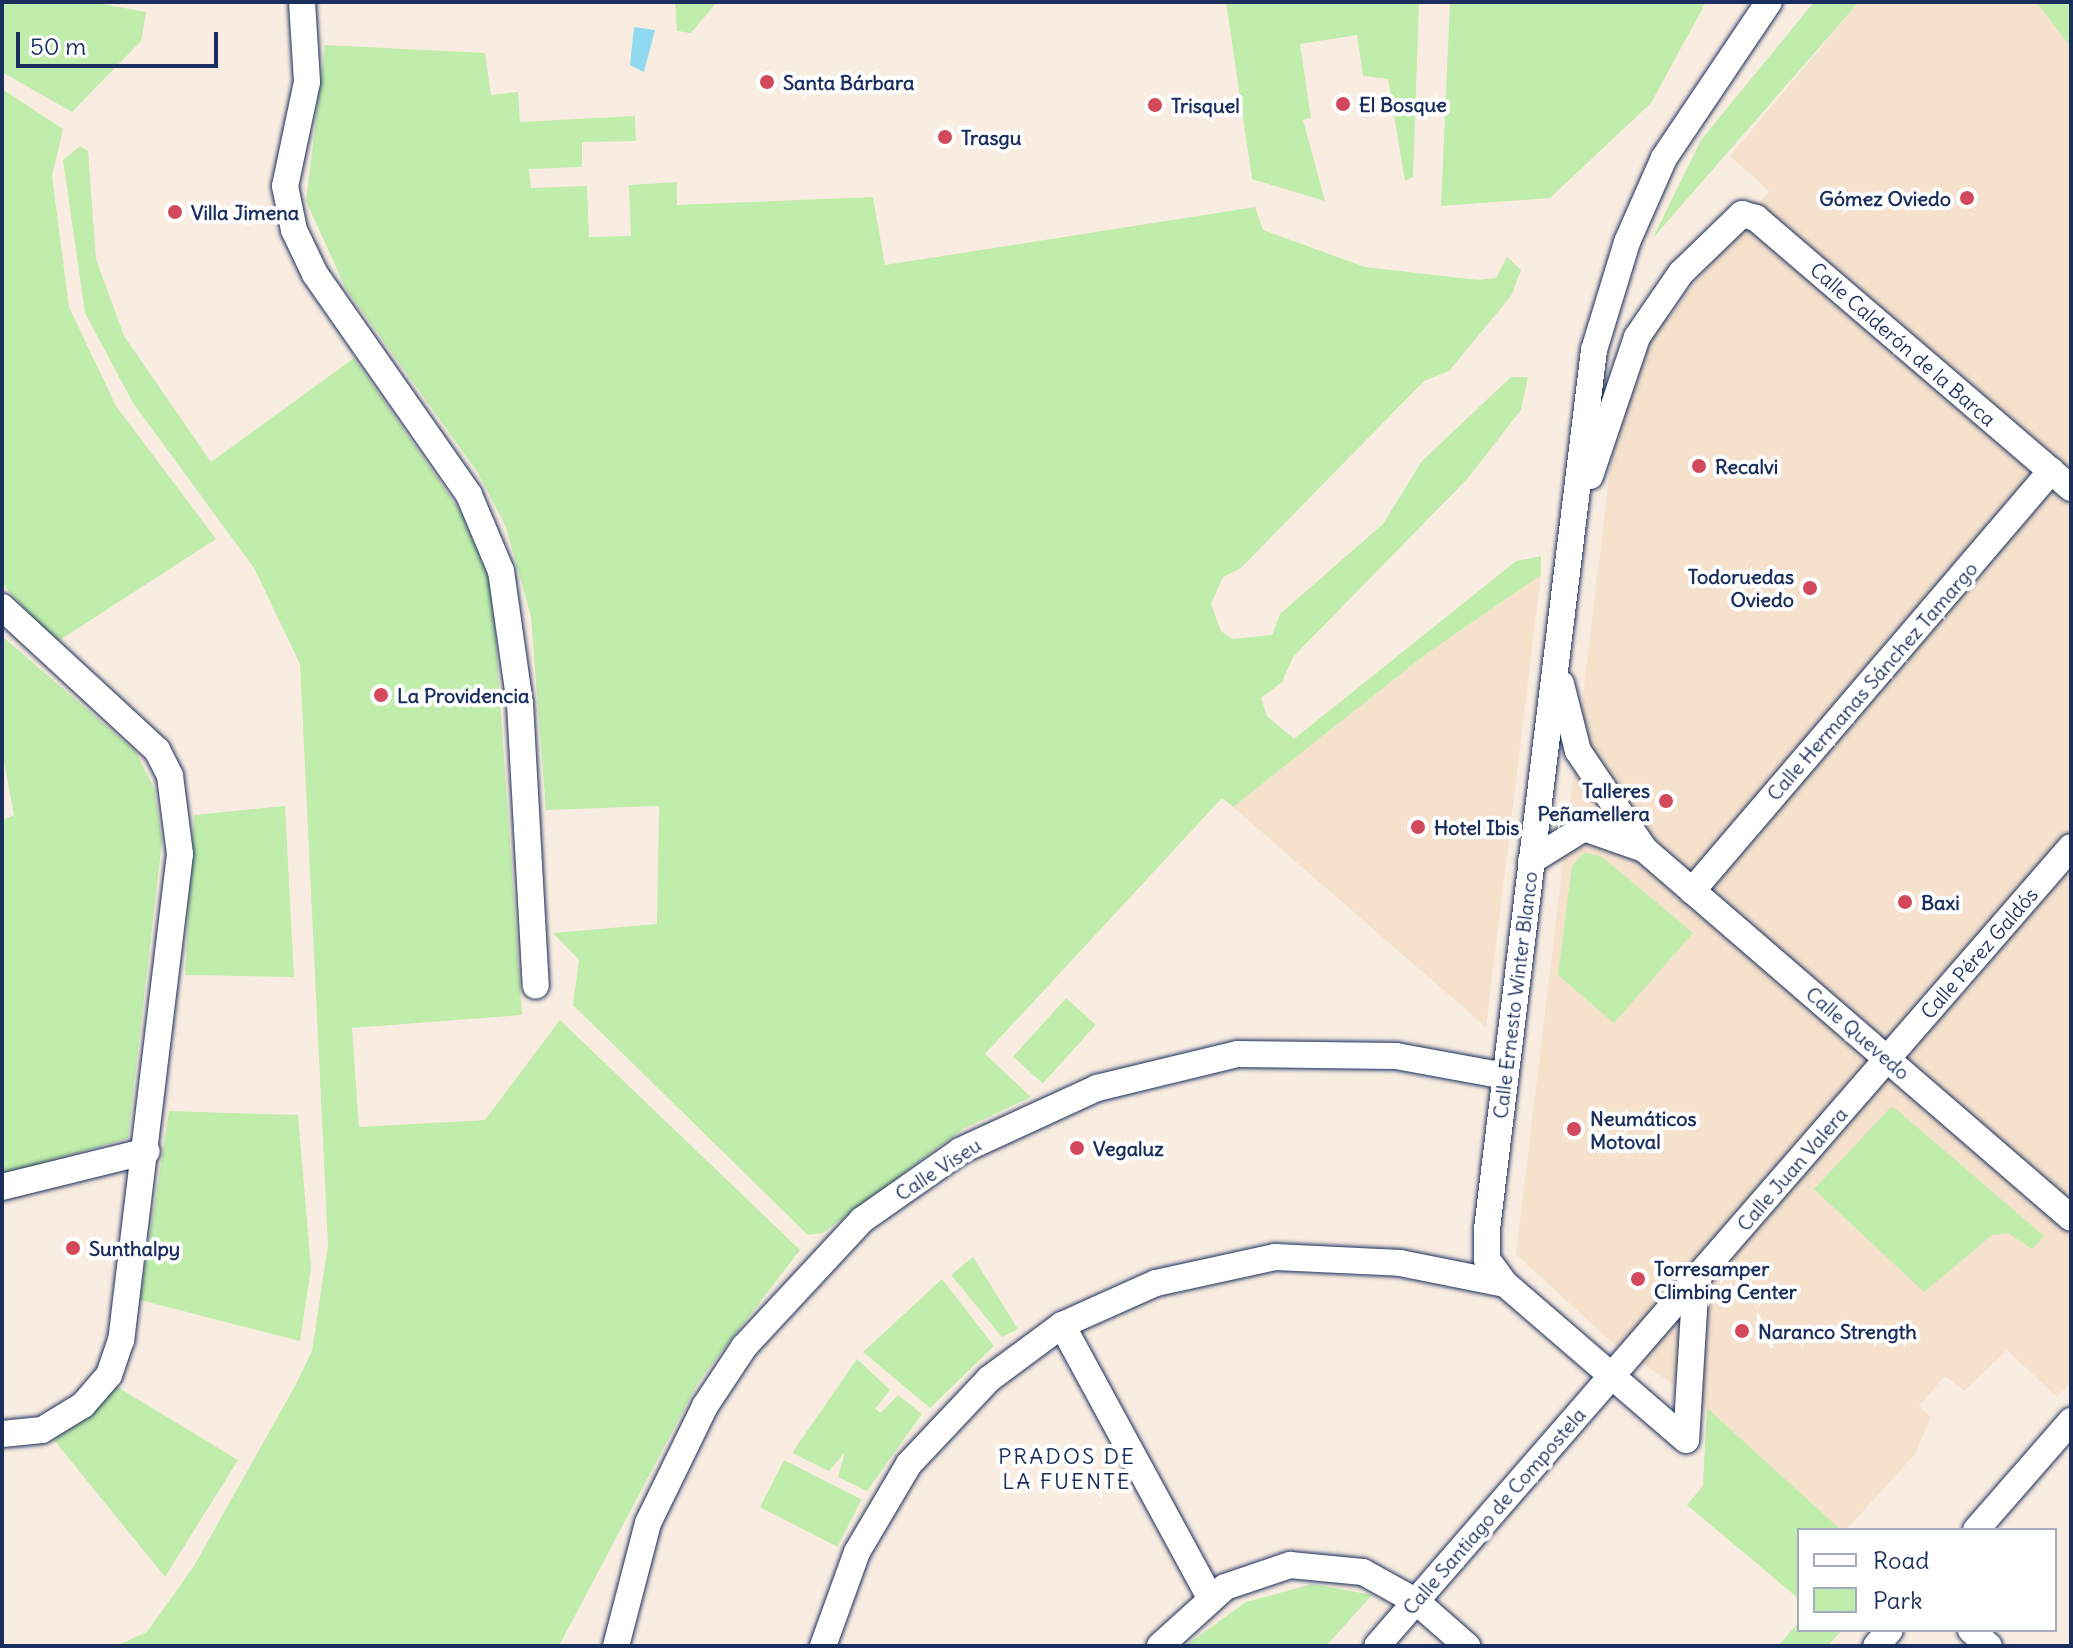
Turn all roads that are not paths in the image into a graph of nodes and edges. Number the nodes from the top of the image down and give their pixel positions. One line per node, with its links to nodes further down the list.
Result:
1 (302, 2): 12 (street)
2 (1769, 2): 5 (street, Calle Ernesto Winter Blanco)
3 (1729, 220): 4 (street, Calle Calderón de la Barca); 5 (street, Calle Ernesto Winter Blanco)
4 (2061, 479): 11 (street, Calle Hermanas Sánchez Tamargo)
5 (1567, 562): 7 (street, Calle Ernesto Winter Blanco)
6 (2, 607): 15 (street)
7 (1556, 644): 9 (street, Calle Quevedo); 10 (street, Calle Ernesto Winter Blanco)
8 (2071, 847): 13 (street, Calle Pérez Galdós)
9 (1644, 849): 10 (street, Calle Quevedo); 11 (street, Calle Quevedo)
10 (1531, 861): 14 (street, Calle Ernesto Winter Blanco)
11 (1692, 891): 13 (street, Calle Quevedo)
12 (536, 986)
13 (1888, 1060): 17 (street, Calle Quevedo); 18 (street, Calle Juan Valera)
14 (1505, 1076): 19 (street, Calle Ernesto Winter Blanco); 28 (street, Calle Viseu)
15 (147, 1151): 16 (street); 23 (street)
16 (2, 1187)
17 (2071, 1218)
18 (1696, 1278): 21 (street, Calle Juan Valera); 21 (street)
19 (1505, 1284): 20 (street); 21 (street, Calle Ernesto Winter Blanco)
20 (1062, 1325): 25 (street); 29 (street)
21 (1610, 1375): 26 (street, Calle Santiago de Compostela)
22 (2071, 1421): 24 (street)
23 (2, 1434)
24 (1978, 1528)
25 (1210, 1598): 26 (street); 30 (street)
26 (1417, 1602): 31 (street, Calle Santiago de Compostela); 32 (street)
27 (1973, 1632): 33 (street)
28 (616, 1646)
29 (823, 1646)
30 (1160, 1646)
31 (1377, 1646)
32 (1467, 1646)
33 (1989, 1646)

